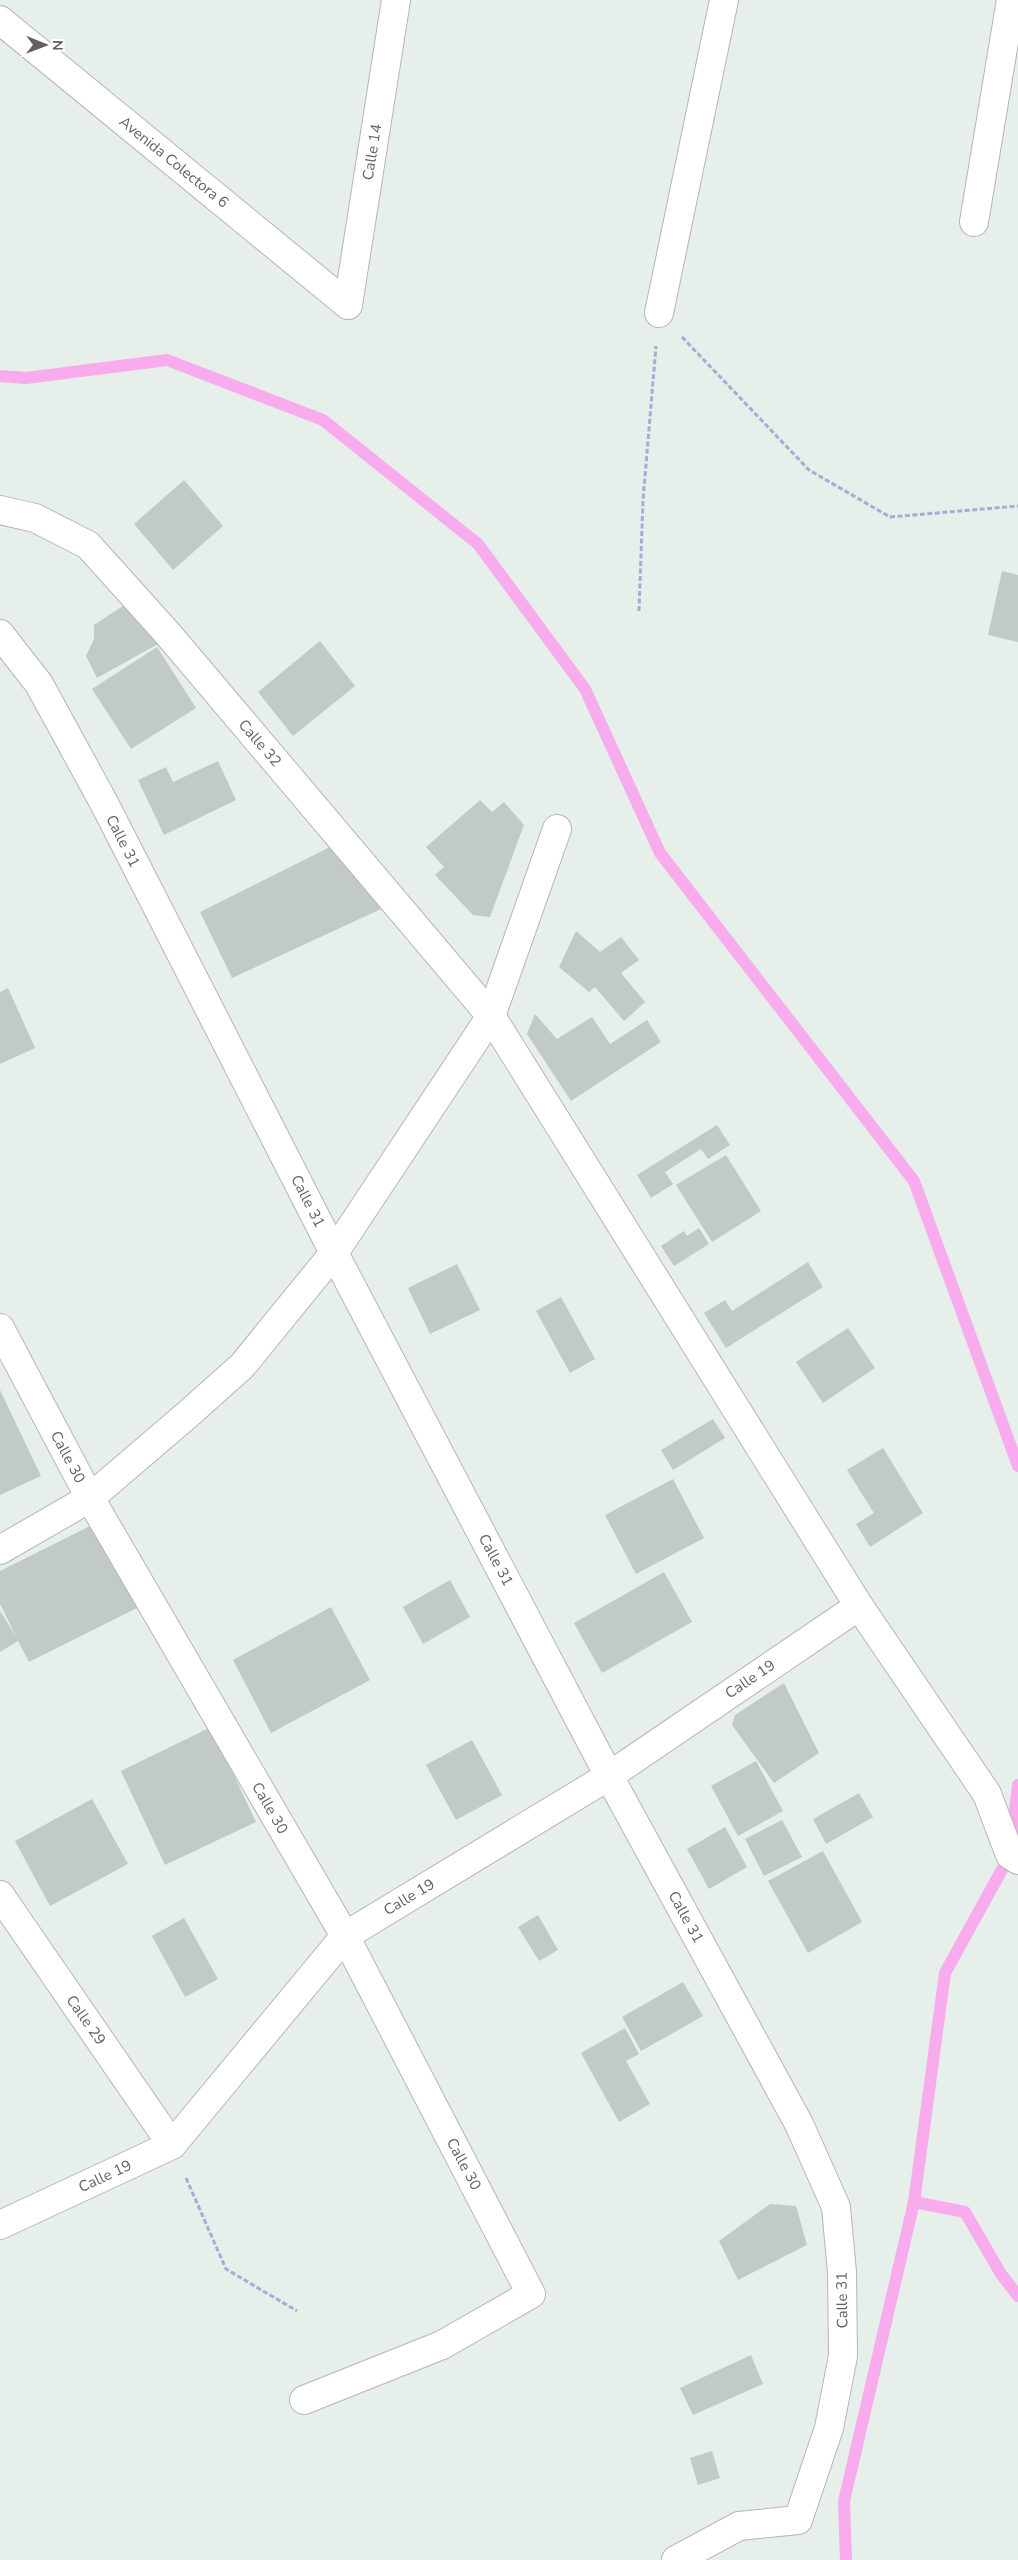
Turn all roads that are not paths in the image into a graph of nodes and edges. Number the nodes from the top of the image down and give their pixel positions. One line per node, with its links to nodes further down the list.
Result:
1 (396, 0): 6 (street, Calle 14)
2 (724, 0): 7 (street)
3 (1011, 0): 5 (street)
4 (0, 20): 6 (street, Avenida Colectora 6)
5 (974, 222)
6 (348, 305)
7 (659, 313)
8 (0, 510): 11 (street, Calle 32)
9 (0, 634): 12 (street, Calle 31)
10 (557, 829): 11 (street)
11 (491, 1016): 12 (street); 16 (street, Calle 32)
12 (334, 1253): 14 (street); 17 (street, Calle 31)
13 (0, 1328): 14 (street, Calle 30)
14 (90, 1498): 15 (street); 20 (street, Calle 30)
15 (0, 1550)
16 (859, 1606): 17 (street, Calle 19); 18 (street, Calle 32)
17 (609, 1776): 20 (street, Calle 19); 24 (street, Calle 31)
18 (1018, 1860)
19 (0, 1895): 21 (street, Calle 29)
20 (345, 1936): 21 (street, Calle 19); 23 (street, Calle 30)
21 (172, 2145): 22 (street, Calle 19)
22 (0, 2225)
23 (304, 2400)
24 (676, 2560)

